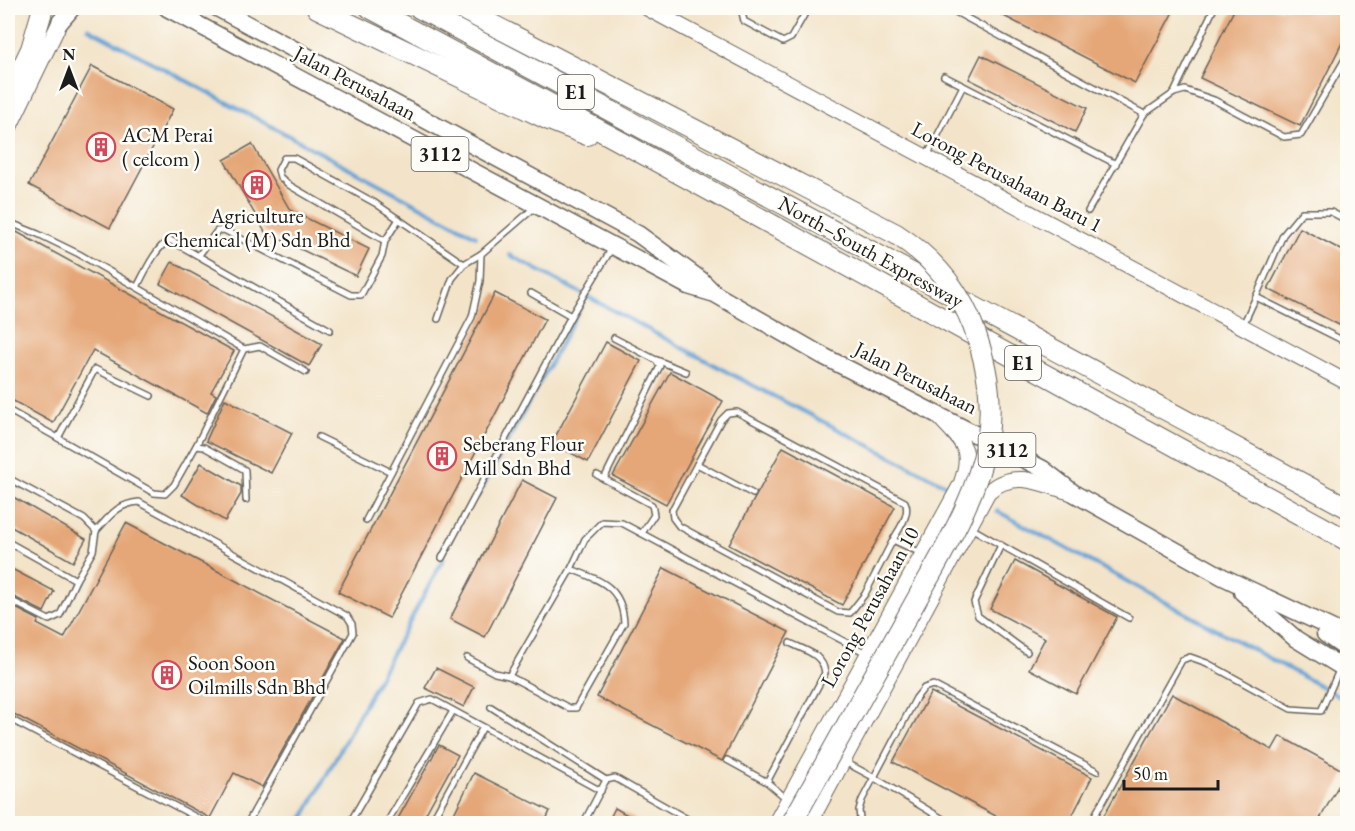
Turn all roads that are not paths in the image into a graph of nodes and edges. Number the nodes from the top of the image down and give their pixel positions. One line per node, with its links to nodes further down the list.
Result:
1 (43, 8): 19 (highway)
2 (72, 8): 14 (main road)
3 (167, 8): 26 (main road, Jalan Perusahaan / 3112)
4 (217, 8): 25 (main road, Jalan Perusahaan / 3112)
5 (317, 8): 22 (highway)
6 (370, 8): 22 (highway, North–South Expressway / E1)
7 (419, 8): 66 (highway, North–South Expressway / E1)
8 (460, 8): 113 (highway, bridge)
9 (647, 8): 23 (street, Lorong Perusahaan Baru 1)
10 (741, 8): 11 (lane)
11 (808, 8)
12 (1214, 8): 18 (lane)
13 (952, 10): 20 (lane)
14 (61, 15): 21 (street)
15 (1347, 54): 18 (lane)
16 (944, 76): 17 (lane)
17 (963, 86): 23 (lane); 24 (lane)
18 (1174, 93): 20 (lane)
19 (8, 97)
20 (1144, 114): 24 (lane)
21 (8, 130)
22 (614, 138): 72 (highway, North–South Expressway / E1)
23 (926, 157): 43 (street, Lorong Perusahaan Baru 1)
24 (1116, 164): 28 (lane)
25 (529, 176): 26 (main road); 39 (main road, Jalan Perusahaan / 3112)
26 (519, 196): 27 (main road, Jalan Perusahaan / 3112)
27 (536, 206): 33 (main road, Jalan Perusahaan / 3112); 34 (lane)
28 (1088, 211)
29 (399, 219): 32 (lane); 32 (lane); 36 (lane)
30 (1347, 221): 40 (lane)
31 (8, 228): 37 (lane)
32 (385, 241): 35 (lane)
33 (612, 246): 39 (main road, Jalan Perusahaan / 3112); 41 (lane)
34 (481, 254): 36 (lane); 59 (lane)
35 (199, 255): 37 (lane); 44 (lane)
36 (464, 264): 42 (lane)
37 (137, 287): 47 (lane)
38 (531, 293): 41 (lane)
39 (715, 294): 54 (main road, Jalan Perusahaan / 3112)
40 (1256, 297): 43 (lane); 46 (lane)
41 (571, 316): 76 (lane)
42 (438, 319)
43 (1242, 326): 51 (street, Lorong Perusahaan Baru 1)
44 (330, 330)
45 (614, 338): 48 (lane)
46 (1347, 343)
47 (244, 349): 49 (lane); 57 (lane)
48 (656, 360): 50 (lane); 62 (lane)
49 (306, 372)
50 (686, 372)
51 (1347, 383)
52 (151, 396): 56 (lane)
53 (8, 410): 56 (lane)
54 (934, 412): 64 (main road, Jalan Perusahaan / 3112); 75 (street, Lorong Perusahaan 10)
55 (319, 437): 59 (lane)
56 (58, 438): 57 (lane)
57 (196, 446): 65 (lane)
58 (697, 464): 63 (lane); 71 (lane); 71 (lane)
59 (391, 472): 67 (lane)
60 (597, 475): 62 (lane)
61 (8, 478): 69 (lane)
62 (604, 478): 70 (lane)
63 (753, 494)
64 (1075, 494): 68 (street); 78 (main road, Jalan Perusahaan / 3112)
65 (246, 500)
66 (1347, 508)
67 (366, 520)
68 (969, 527): 74 (lane); 96 (street)
69 (96, 531): 79 (lane); 107 (lane)
70 (642, 533): 77 (lane); 87 (lane)
71 (893, 540): 75 (lane)
72 (1347, 541)
73 (8, 542): 79 (lane)
74 (1001, 545): 82 (lane); 86 (lane)
75 (923, 554): 87 (street, Lorong Perusahaan 10)
76 (442, 558)
77 (571, 569): 90 (lane); 90 (lane)
78 (1223, 576): 81 (main road, Jalan Perusahaan / 3112); 89 (main road)
79 (76, 580): 80 (lane)
80 (8, 599)
81 (1285, 606): 83 (main road, Jalan Perusahaan / 3112); 85 (main road, Jalan Perusahaan / 3112)
82 (1130, 618)
83 (1347, 636)
84 (790, 643): 100 (lane)
85 (1347, 650)
86 (1027, 652)
87 (867, 654): 102 (street, Lorong Perusahaan 10)
88 (467, 658): 90 (lane)
89 (1341, 672): 116 (lane)
90 (509, 676)
91 (491, 707): 99 (lane)
92 (453, 711): 94 (lane); 105 (lane); 108 (lane)
93 (8, 718): 106 (lane)
94 (483, 727): 101 (lane); 109 (lane)
95 (727, 760): 100 (lane)
96 (843, 761): 98 (lane); 103 (street)
97 (1097, 771): 98 (lane)
98 (873, 777): 104 (lane); 115 (lane)
99 (606, 780): 101 (lane); 111 (lane)
100 (767, 782): 102 (lane)
101 (601, 791): 110 (lane)
102 (788, 800): 112 (street, Lorong Perusahaan 10)
103 (812, 819): 114 (lane)
104 (860, 819)
105 (350, 823)
106 (209, 824)
107 (247, 824)
108 (386, 824)
109 (430, 824)
110 (583, 824)
111 (696, 824)
112 (775, 824)
113 (791, 824)
114 (829, 824)
115 (951, 824)
116 (1090, 824)

